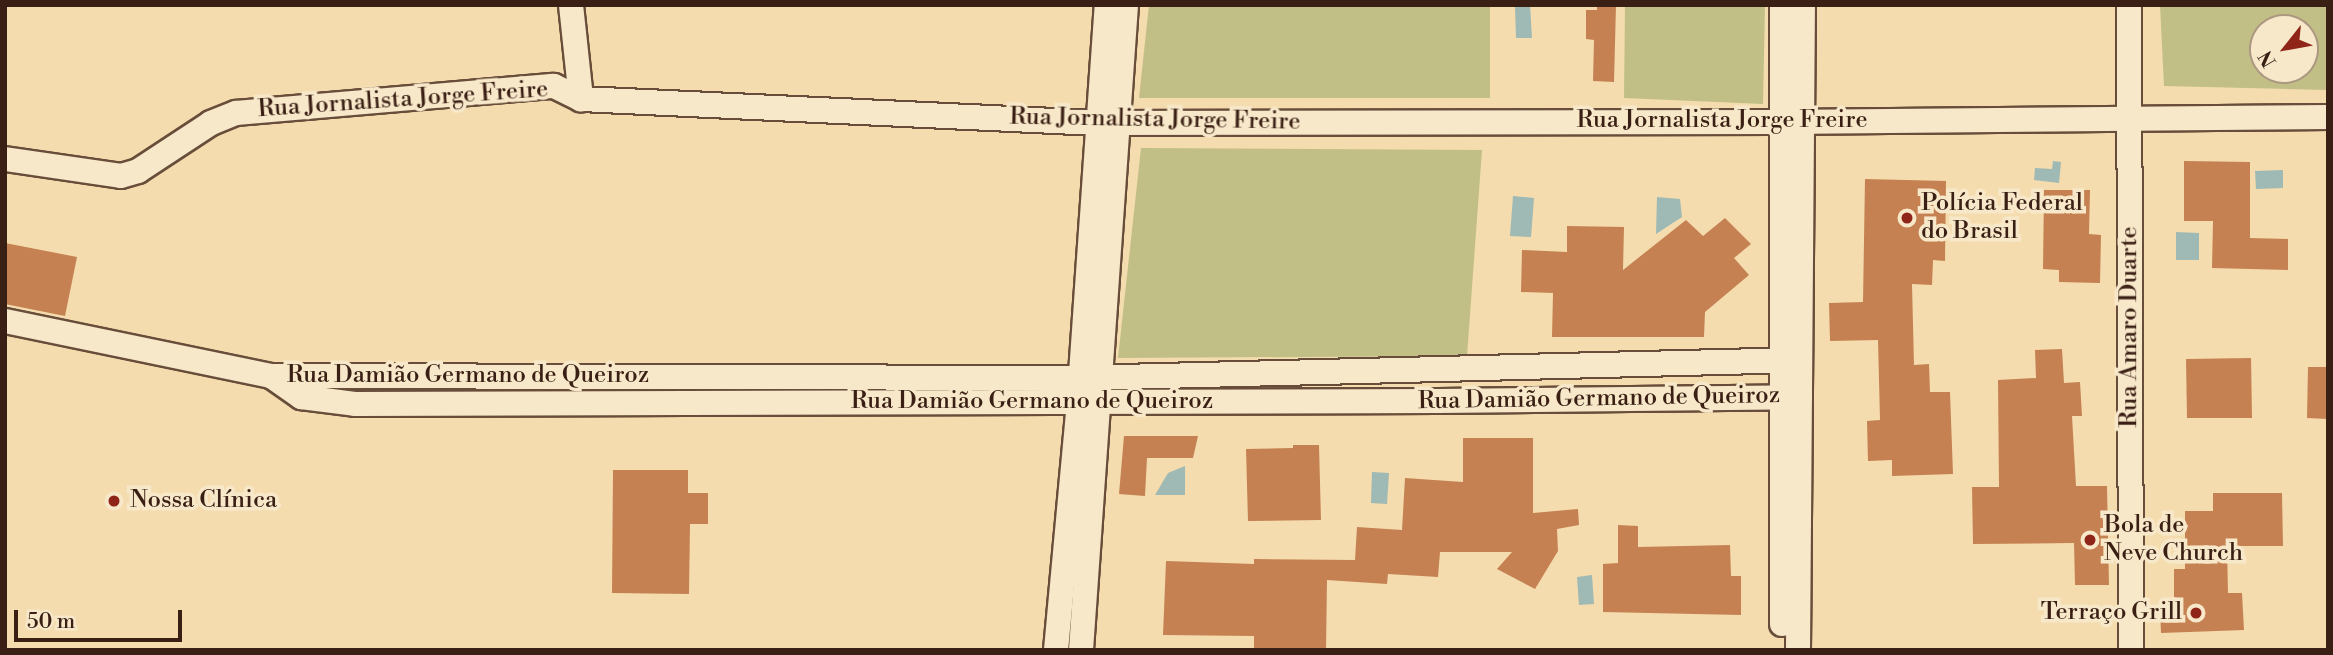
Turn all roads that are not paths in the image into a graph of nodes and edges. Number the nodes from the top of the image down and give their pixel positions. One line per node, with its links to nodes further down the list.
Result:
1 (570, 5): 7 (street)
2 (1107, 5): 10 (street)
3 (1126, 5): 10 (street)
4 (1782, 5): 11 (street)
5 (1803, 5): 11 (street)
6 (2129, 5): 9 (street, Rua Amaro Duarte)
7 (581, 99): 10 (street, Rua Jornalista Jorge Freire); 12 (street, Rua Jornalista Jorge Freire)
8 (2328, 117): 9 (street, Rua Jornalista Jorge Freire)
9 (2130, 119): 11 (street, Rua Jornalista Jorge Freire); 24 (street, Rua Amaro Duarte)
10 (1108, 122): 11 (street, Rua Jornalista Jorge Freire); 17 (street)
11 (1792, 122): 14 (street)
12 (5, 159)
13 (5, 321): 16 (street, Rua Damião Germano de Queiroz)
14 (1790, 360): 17 (street, Rua Damião Germano de Queiroz); 18 (street)
15 (702, 375): 16 (street, Rua Damião Germano de Queiroz); 17 (street, Rua Damião Germano de Queiroz); 19 (street)
16 (271, 376): 19 (street, Rua Damião Germano de Queiroz)
17 (1088, 390): 18 (street, Rua Damião Germano de Queiroz); 19 (street, Rua Damião Germano de Queiroz); 20 (street); 21 (street)
18 (1790, 397): 22 (street); 23 (street)
19 (702, 402)
20 (1056, 650)
21 (1081, 650)
22 (1782, 650)
23 (1798, 650)
24 (2131, 650)

